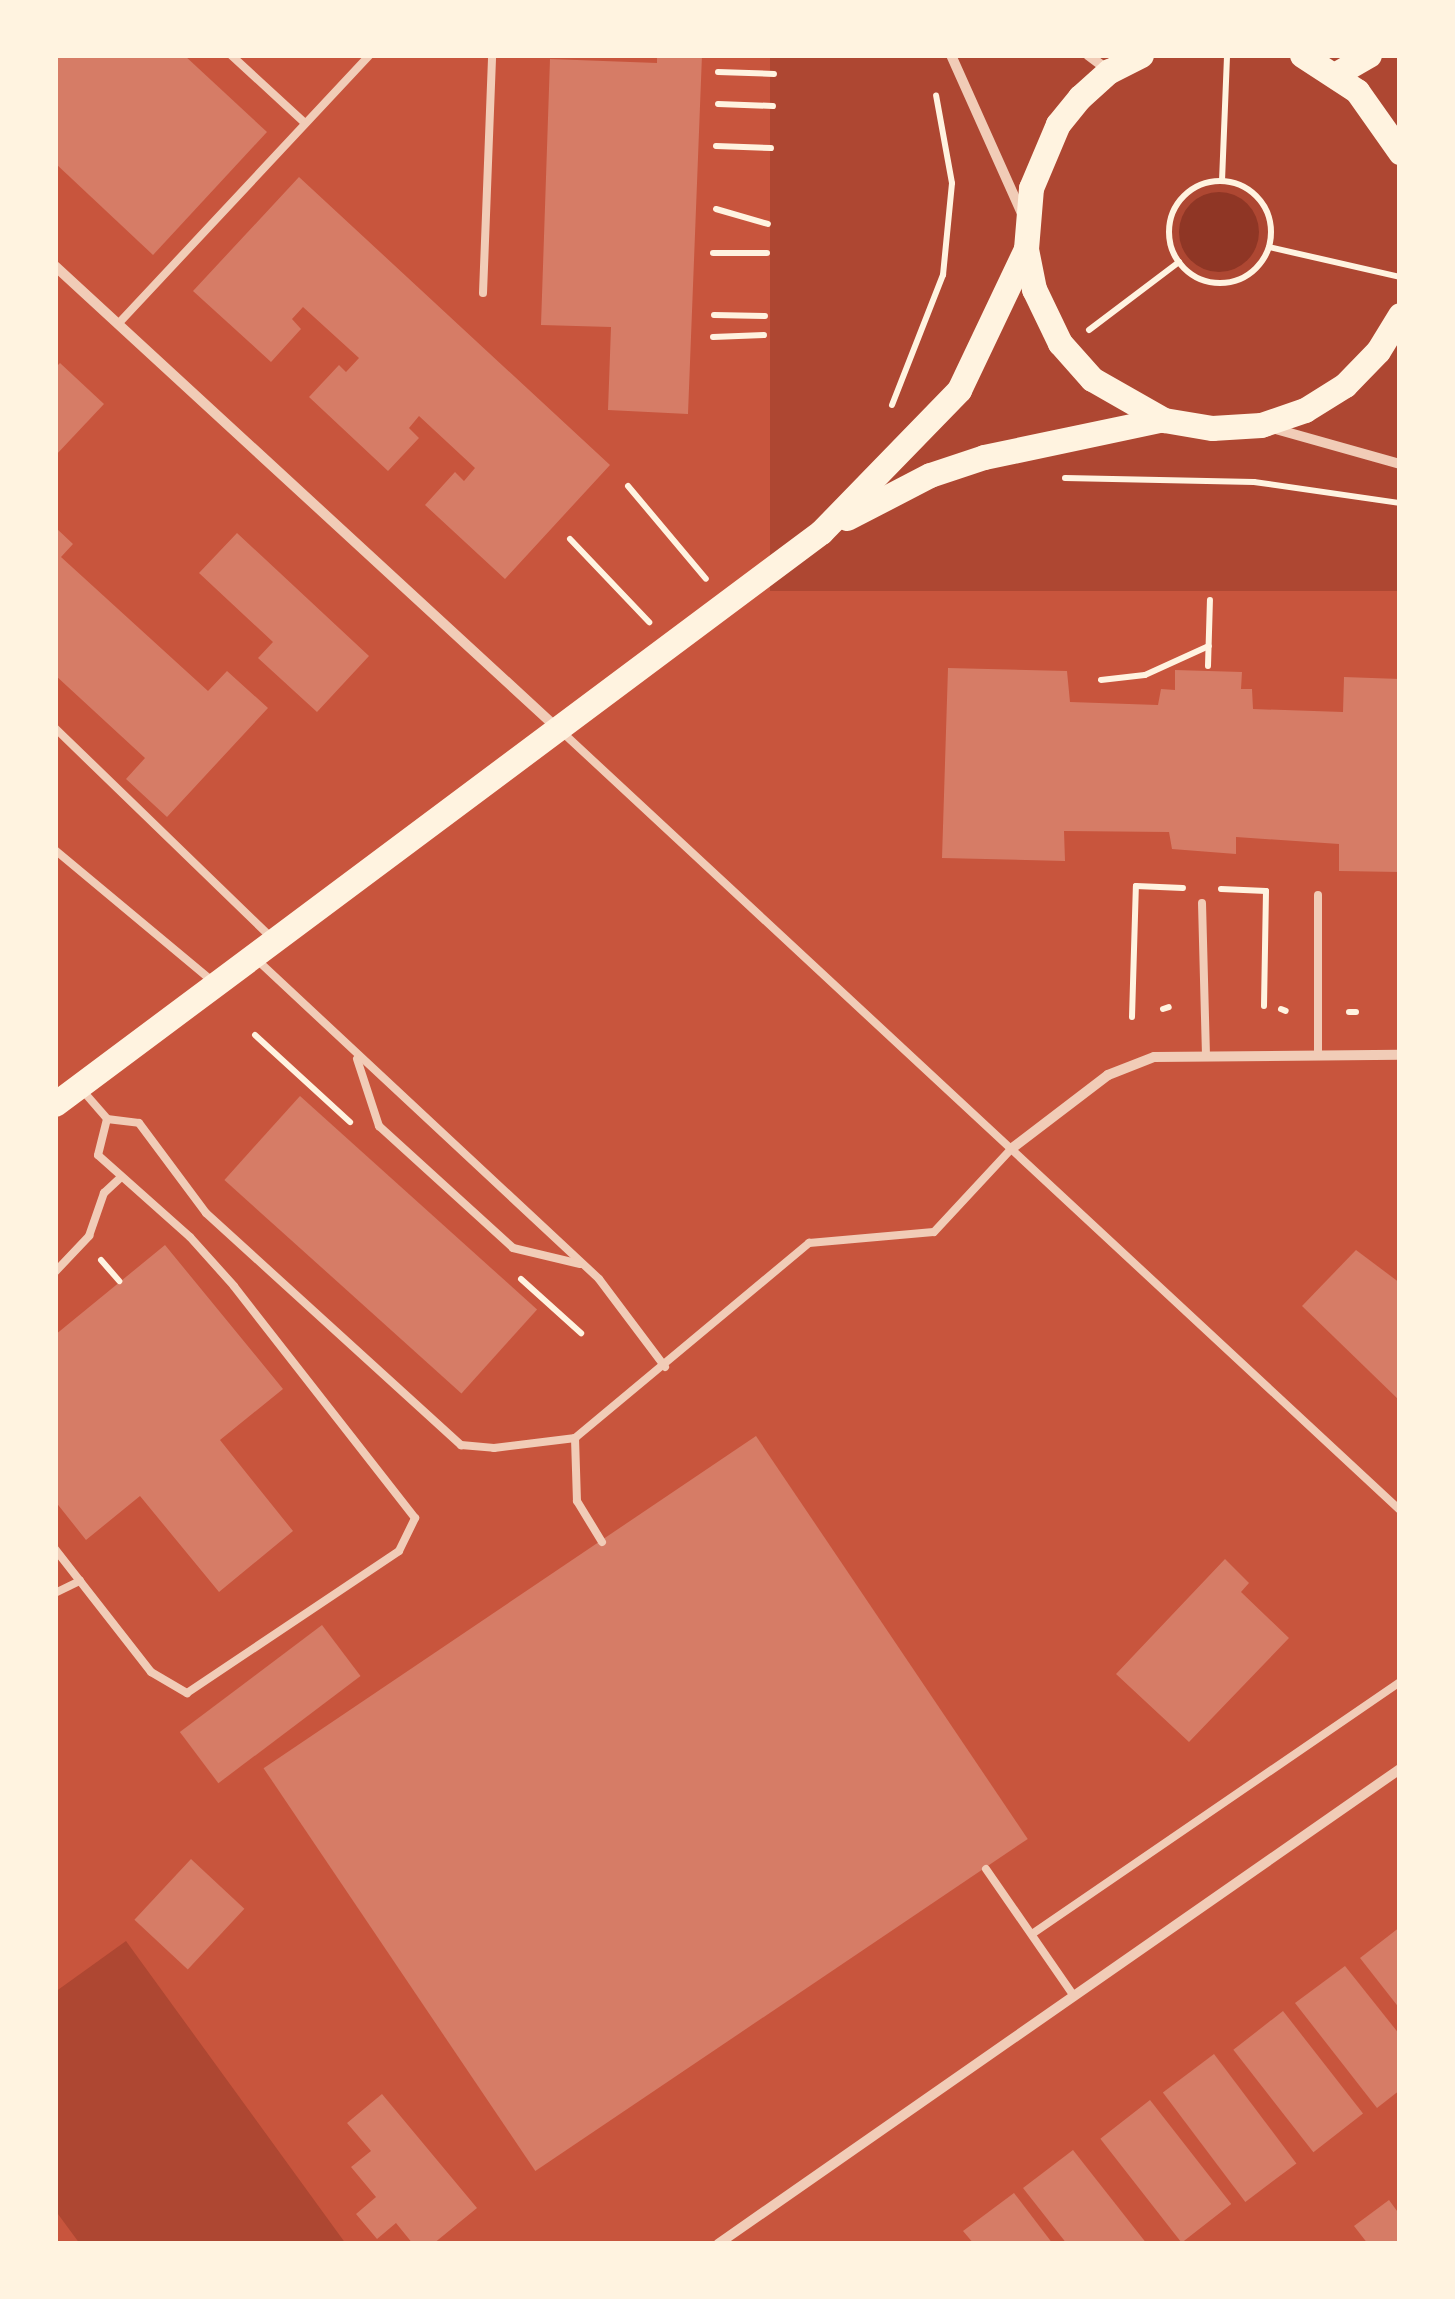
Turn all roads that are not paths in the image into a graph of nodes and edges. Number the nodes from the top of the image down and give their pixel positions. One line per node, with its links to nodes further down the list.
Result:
1 (231, 55): 11 (lane)
2 (370, 55): 11 (lane)
3 (492, 55): 16 (lane)
4 (951, 55): 13 (street)
5 (1088, 55): 9 (street)
6 (1142, 55): 9 (main road)
7 (1302, 55): 10 (main road)
8 (1369, 55): 10 (main road)
9 (1109, 70): 13 (main road)
10 (1336, 74): 12 (main road)
11 (305, 123): 18 (lane)
12 (1400, 152)
13 (1026, 222): 14 (main road)
14 (1026, 249): 19 (main road); 22 (main road)
15 (55, 266): 18 (street)
16 (483, 292)
17 (1400, 314): 20 (main road)
18 (118, 324): 24 (street)
19 (1164, 420): 20 (main road); 22 (main road)
20 (1261, 425): 21 (street)
21 (1400, 464)
22 (821, 532): 24 (main road)
23 (55, 728): 28 (lane)
24 (558, 728): 28 (main road); 38 (lane)
25 (55, 850): 30 (lane)
26 (1318, 896): 32 (lane)
27 (1202, 902): 31 (lane)
28 (274, 940): 29 (main road)
29 (252, 956): 30 (main road); 33 (lane)
30 (215, 984): 35 (main road)
31 (1206, 1053): 32 (street); 38 (street)
32 (1318, 1054): 34 (street)
33 (356, 1055): 40 (lane); 40 (lane)
34 (1400, 1055)
35 (80, 1086): 36 (main road); 37 (lane)
36 (55, 1104)
37 (107, 1118): 39 (lane); 43 (lane)
38 (1010, 1149): 42 (lane); 44 (lane)
39 (120, 1178): 41 (lane); 47 (lane)
40 (583, 1264): 42 (lane)
41 (55, 1272)
42 (665, 1367): 43 (lane)
43 (576, 1438): 45 (lane)
44 (1400, 1510)
45 (602, 1542)
46 (55, 1549): 47 (lane)
47 (80, 1581): 48 (lane)
48 (55, 1593)
49 (1400, 1682): 52 (lane)
50 (1400, 1769): 53 (street)
51 (986, 1869): 52 (lane)
52 (1032, 1934): 53 (lane)
53 (1074, 1996): 54 (street)
54 (718, 2244)

